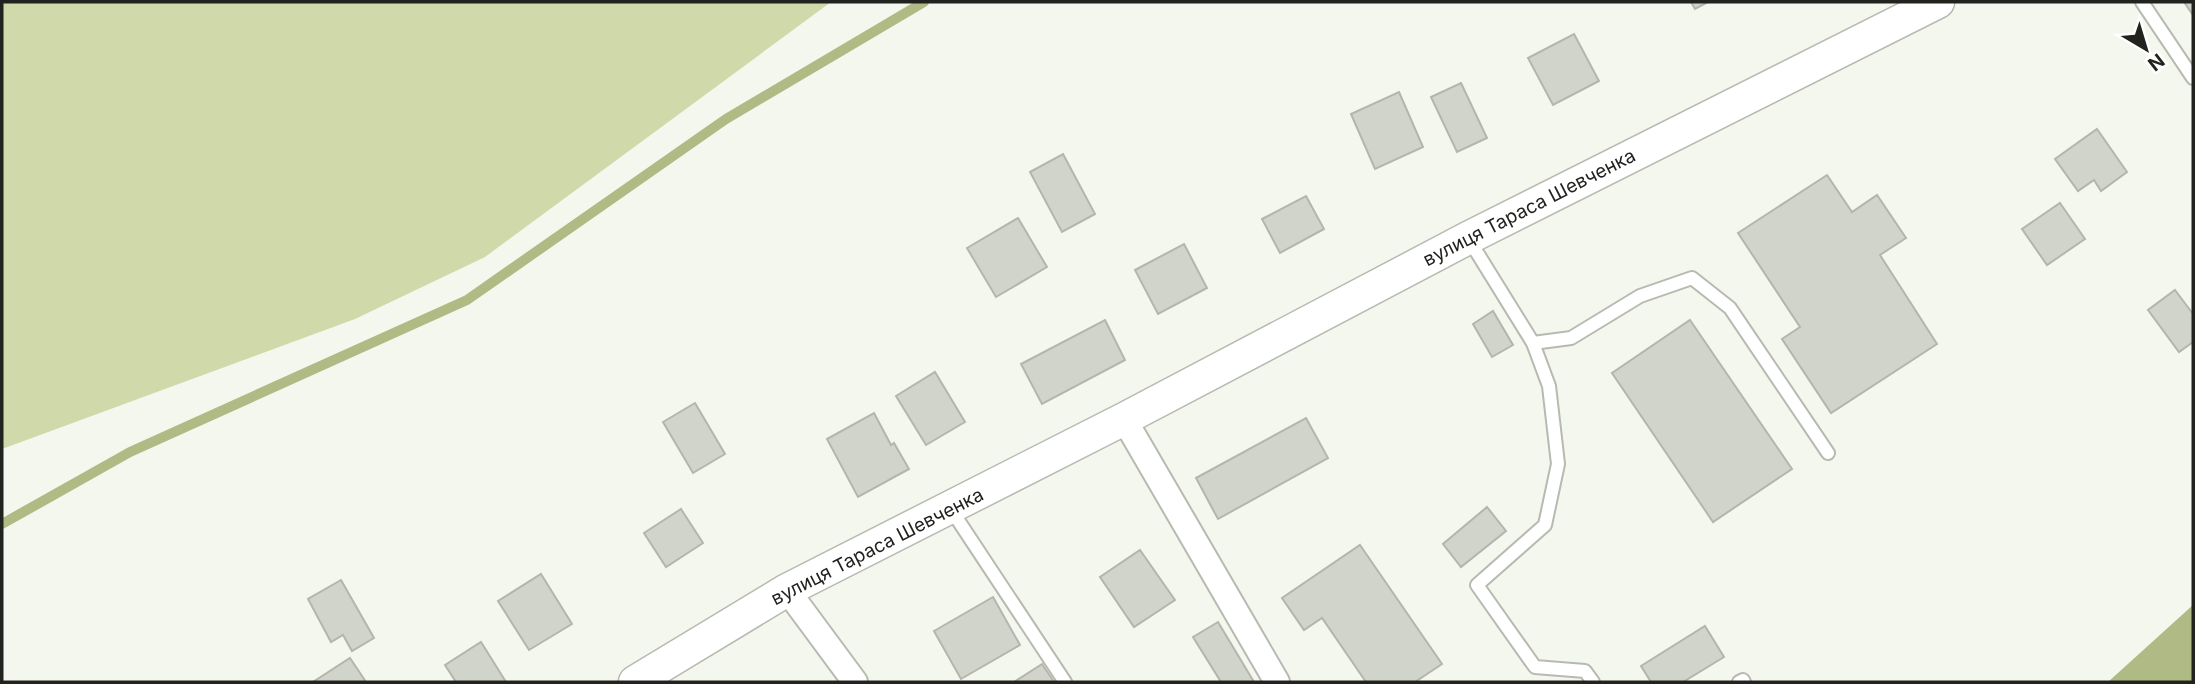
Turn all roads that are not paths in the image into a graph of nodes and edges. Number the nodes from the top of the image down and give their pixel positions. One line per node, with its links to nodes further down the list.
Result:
1 (1938, 2): 4 (street, вулиця Тараса Шевченка)
2 (2142, 2): 3 (lane)
3 (2193, 78)
4 (1468, 238): 5 (lane); 6 (street, вулиця Тараса Шевченка)
5 (1533, 343): 7 (lane); 14 (lane)
6 (1124, 419): 8 (street, вулиця Тараса Шевченка); 13 (street)
7 (1828, 453)
8 (950, 508): 9 (street, вулиця Тараса Шевченка); 12 (lane)
9 (787, 590): 10 (street, вулиця Тараса Шевченка); 11 (street)
10 (635, 682)
11 (855, 682)
12 (1065, 682)
13 (1277, 682)
14 (1593, 682)
15 (1739, 682): 16 (lane)
16 (1744, 682)

